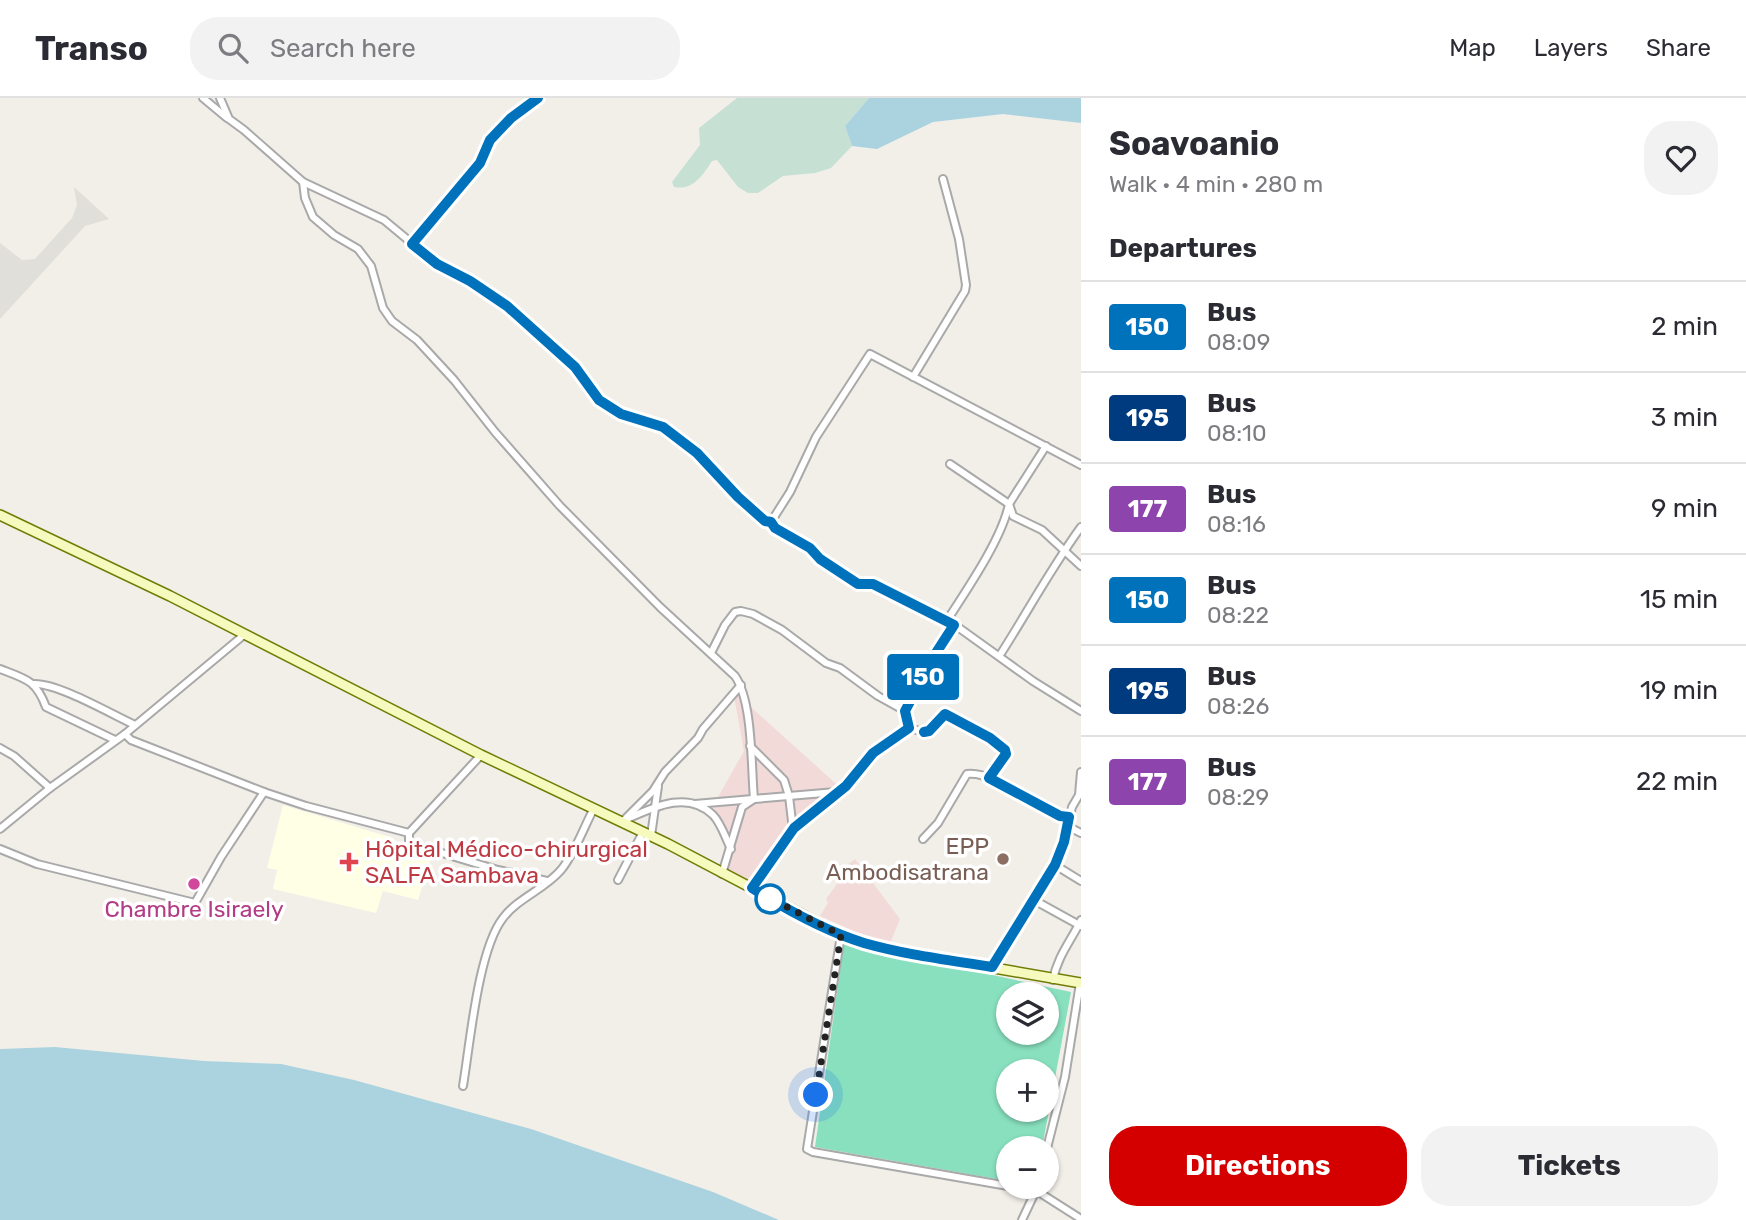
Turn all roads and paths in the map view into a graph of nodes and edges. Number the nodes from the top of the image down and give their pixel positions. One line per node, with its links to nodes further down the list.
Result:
1 (203, 98): 4 (street)
2 (220, 98): 4 (street)
3 (538, 98): 7 (street)
4 (229, 119): 6 (street)
5 (943, 179): 8 (street)
6 (303, 182): 7 (street); 21 (street)
7 (412, 244): 14 (street)
8 (913, 377): 9 (street); 14 (street)
9 (1046, 446): 11 (street); 12 (street)
10 (950, 464): 12 (street)
11 (1081, 465)
12 (1009, 505): 16 (street); 18 (street)
13 (0, 515): 20 (main road)
14 (771, 522): 18 (street)
15 (1081, 527): 16 (street)
16 (1063, 551): 17 (street); 22 (street)
17 (1081, 566)
18 (946, 622): 19 (street)
19 (954, 625): 22 (street); 26 (street)
20 (245, 634): 28 (street); 34 (main road)
21 (711, 653): 25 (street); 26 (street)
22 (1000, 656): 27 (street)
23 (0, 669): 24 (street)
24 (34, 684): 28 (street); 31 (street)
25 (741, 685): 32 (street); 37 (street)
26 (905, 711): 29 (street)
27 (1081, 711)
28 (135, 724): 30 (street)
29 (909, 728): 36 (street); 40 (street)
30 (125, 734): 31 (street); 39 (street)
31 (115, 740): 38 (street)
32 (750, 746): 42 (street); 43 (street)
33 (0, 748): 38 (street)
34 (481, 755): 45 (main road); 52 (street)
35 (1081, 772): 41 (street)
36 (989, 778): 47 (street); 55 (street)
37 (659, 783): 46 (street); 48 (street)
38 (50, 788): 50 (street)
39 (264, 792): 52 (street); 56 (street)
40 (836, 792): 42 (street); 51 (street)
41 (1080, 795): 47 (street)
42 (789, 796): 43 (street); 51 (street)
43 (754, 799): 44 (street); 57 (street)
44 (695, 804): 46 (street); 57 (street)
45 (594, 807): 48 (main road); 61 (street)
46 (657, 807): 48 (street); 54 (street)
47 (1069, 817): 49 (street)
48 (622, 822): 54 (main road)
49 (1067, 826): 53 (street); 58 (street)
50 (0, 829)
51 (793, 830): 63 (street)
52 (409, 833): 61 (street)
53 (1081, 833)
54 (647, 834): 59 (main road); 60 (street)
55 (923, 839)
56 (0, 849)
57 (731, 849): 59 (street)
58 (1055, 865): 62 (street); 64 (street)
59 (722, 874): 63 (main road)
60 (618, 880)
61 (547, 881): 70 (street)
62 (1081, 881)
63 (752, 888): 66 (main road)
64 (1032, 898): 65 (street); 67 (street)
65 (1080, 924): 68 (street)
66 (841, 935): 67 (main road); 72 (street)
67 (992, 967): 68 (main road)
68 (1053, 980): 69 (main road)
69 (1080, 983): 71 (street)
70 (463, 1086)
71 (1050, 1136)
72 (996, 1184)
73 (1032, 1199): 76 (street)
74 (1052, 1199): 75 (street)
75 (1081, 1219)
76 (1022, 1220)

